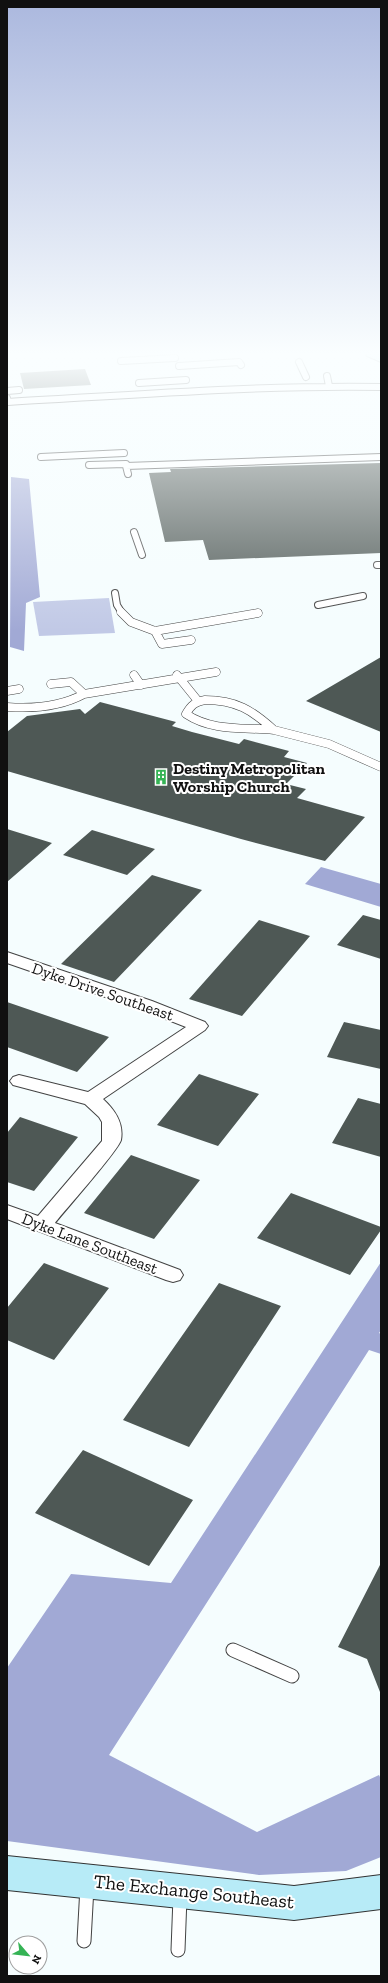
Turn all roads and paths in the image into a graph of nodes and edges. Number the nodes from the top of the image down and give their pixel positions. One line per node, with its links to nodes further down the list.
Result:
1 (124, 453): 2 (lane)
2 (41, 457)
3 (381, 457): 6 (lane)
4 (126, 464): 5 (lane)
5 (89, 465)
6 (128, 474)
7 (134, 532): 8 (lane)
8 (142, 555)
9 (115, 593): 13 (lane)
10 (363, 596): 11 (lane)
11 (318, 605)
12 (258, 613): 13 (lane)
13 (155, 630): 14 (lane)
14 (191, 640)
15 (216, 672): 17 (lane)
16 (134, 675): 19 (lane)
17 (178, 676): 19 (lane); 23 (lane)
18 (51, 684): 22 (lane)
19 (141, 685): 22 (lane)
20 (19, 689): 21 (lane)
21 (7, 691)
22 (84, 694): 24 (lane)
23 (198, 701): 25 (lane); 25 (lane)
24 (7, 707)
25 (274, 730): 26 (lane)
26 (381, 766)
27 (7, 957): 29 (street, Dyke Drive Southeast)
28 (19, 1081): 29 (street)
29 (91, 1099): 31 (street)
30 (7, 1212): 31 (street, Dyke Lane Southeast)
31 (43, 1224): 32 (street, Dyke Lane Southeast)
32 (173, 1275)
33 (233, 1650): 34 (lane)
34 (292, 1676)
35 (7, 1874): 36 (street, The Exchange Southeast)
36 (87, 1880): 37 (street, The Exchange Southeast); 39 (lane)
37 (180, 1890): 38 (street, The Exchange Southeast); 40 (lane)
38 (381, 1892)
39 (84, 1941)
40 (178, 1950)

